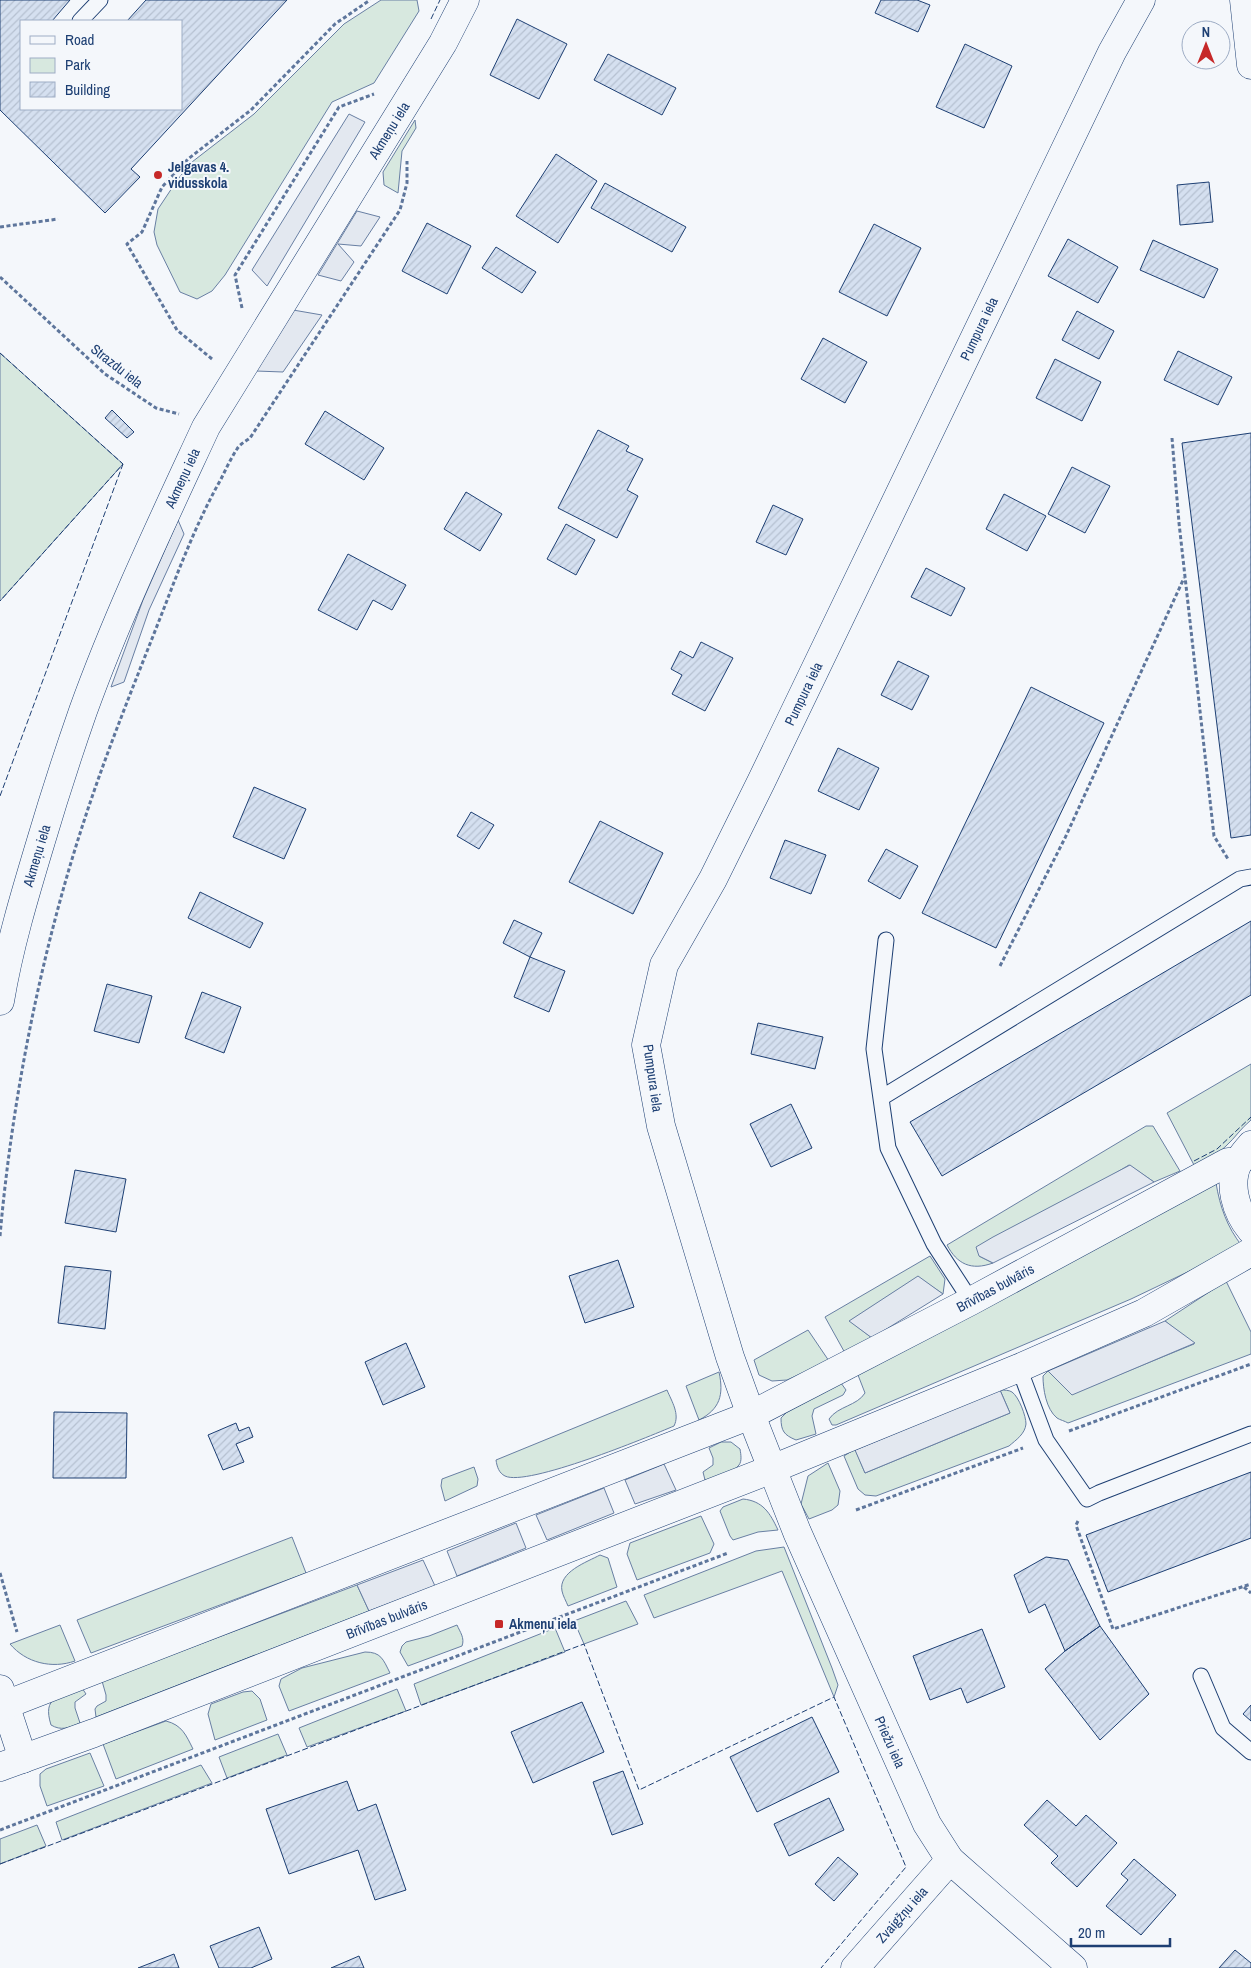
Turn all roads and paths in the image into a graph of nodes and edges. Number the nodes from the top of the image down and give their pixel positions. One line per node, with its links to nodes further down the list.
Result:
1 (100, 0): 6 (lane)
2 (370, 0): 14 (path)
3 (465, 0): 16 (street, Akmeņu iela)
4 (1141, 0): 31 (street, Pumpura iela)
5 (1244, 0): 7 (street)
6 (81, 20)
7 (1251, 65)
8 (378, 92): 13 (path)
9 (407, 154): 18 (path)
10 (58, 219): 11 (path)
11 (0, 227)
12 (0, 276): 15 (path, Strazdu iela)
13 (237, 316)
14 (208, 367)
15 (185, 407)
16 (206, 427): 18 (path); 23 (street, Akmeņu iela)
17 (1172, 438): 19 (path)
18 (238, 447): 27 (path)
19 (1185, 576): 20 (path); 22 (path)
20 (1246, 878): 24 (lane)
21 (886, 940): 24 (lane)
22 (1000, 966)
23 (0, 1001)
24 (881, 1098): 29 (lane)
25 (1245, 1153): 26 (street, Brīvības bulvāris); 29 (street, Brīvības bulvāris)
26 (1251, 1230)
27 (0, 1236)
28 (1251, 1252): 30 (street, Brīvības bulvāris)
29 (971, 1301): 31 (street, Brīvības bulvāris)
30 (1018, 1368): 33 (street, Brīvības bulvāris); 34 (lane)
31 (751, 1415): 33 (street); 42 (street, Brīvības bulvāris)
32 (1251, 1434): 34 (lane)
33 (772, 1469): 44 (street, Brīvības bulvāris); 46 (street, Priežu iela)
34 (1087, 1500): 38 (path)
35 (728, 1553): 45 (path)
36 (0, 1573): 40 (path)
37 (1251, 1584): 38 (path)
38 (1243, 1587): 39 (path)
39 (1251, 1593)
40 (17, 1632)
41 (1201, 1676): 43 (lane)
42 (2, 1700): 44 (street)
43 (1251, 1752)
44 (11, 1763)
45 (0, 1830)
46 (950, 1860): 47 (street, Zvaigžņu iela); 48 (street, Priežu iela)
47 (855, 1968)
48 (1073, 1968)

